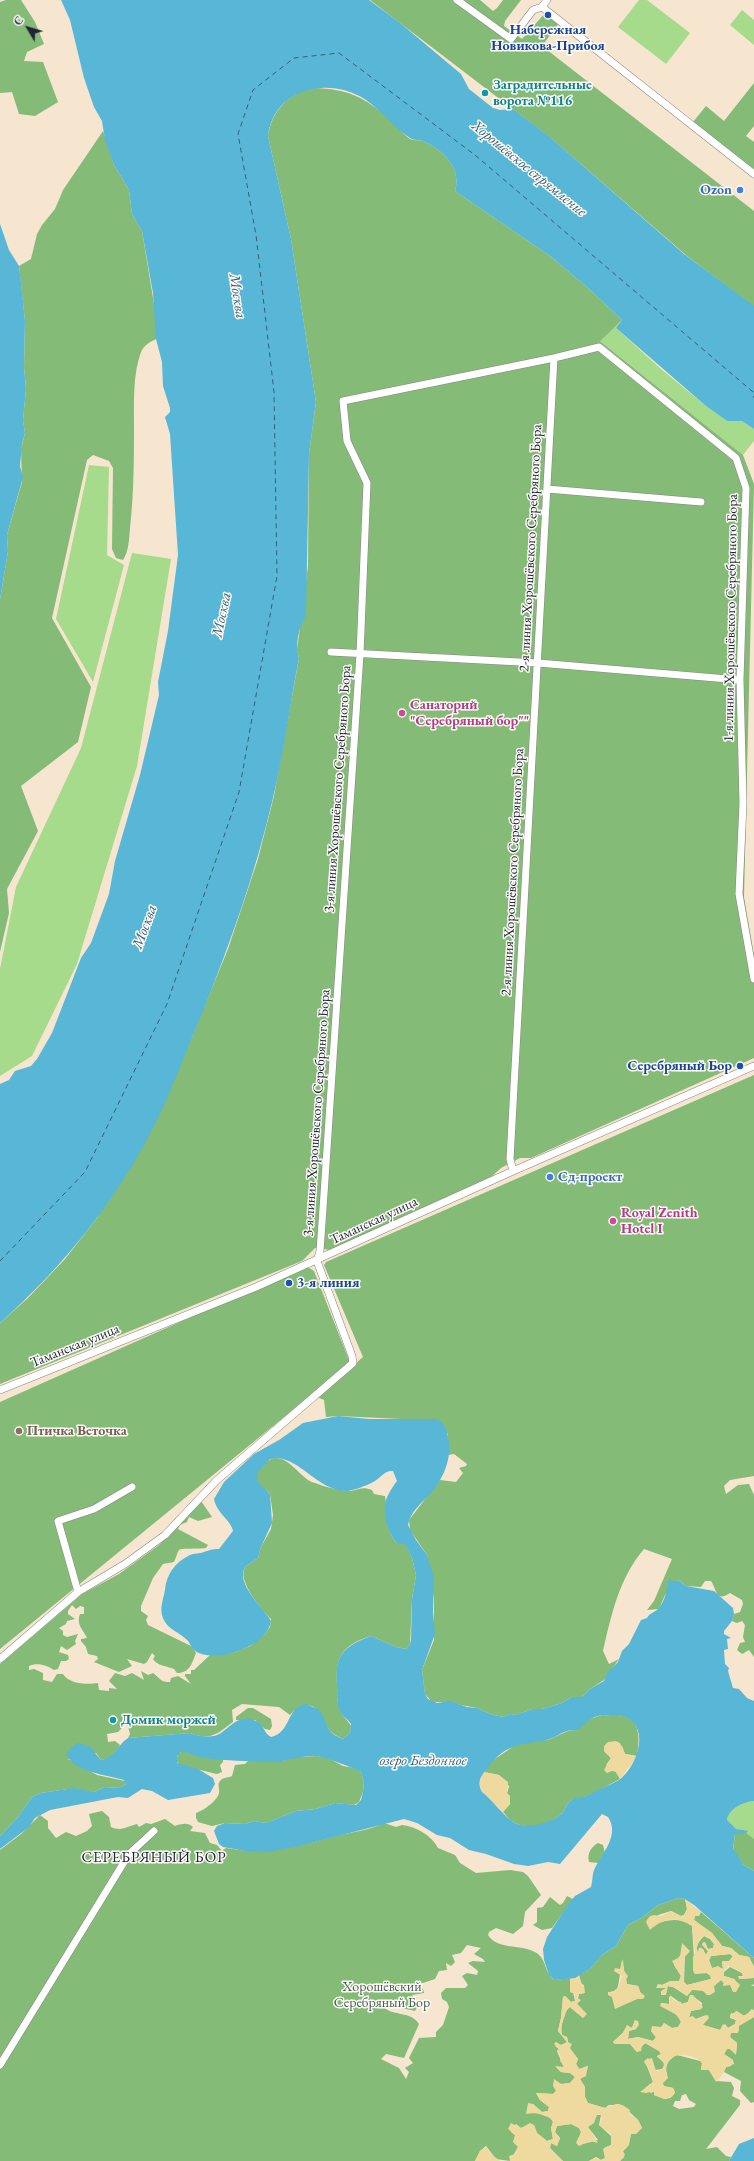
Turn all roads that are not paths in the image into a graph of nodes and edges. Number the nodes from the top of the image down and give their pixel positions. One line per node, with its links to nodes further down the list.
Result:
1 (457, 0): 3 (street)
2 (547, 0): 3 (street)
3 (542, 7): 4 (street)
4 (754, 174)
5 (554, 358): 6 (street, 2-я линия Хорошёвского Серебряного Бора); 9 (street, 3-я линия Хорошёвского Серебряного Бора); 11 (street, 1-я линия Хорошёвского Серебряного Бора)
6 (547, 489): 7 (street); 10 (street, 2-я линия Хорошёвского Серебряного Бора)
7 (701, 502)
8 (331, 652): 9 (street)
9 (360, 654): 10 (street); 15 (street, 3-я линия Хорошёвского Серебряного Бора)
10 (538, 663): 11 (street); 14 (street, 2-я линия Хорошёвского Серебряного Бора)
11 (740, 680): 12 (street, 1-я линия Хорошёвского Серебряного Бора)
12 (754, 979)
13 (754, 1066): 14 (street, Таманская улица)
14 (513, 1171): 15 (street, Таманская улица)
15 (317, 1261): 16 (street, Таманская улица); 18 (street)
16 (0, 1390)
17 (132, 1487): 18 (street)
18 (78, 1592): 19 (street)
19 (0, 1660)
20 (154, 1831): 21 (street)
21 (0, 2065)

